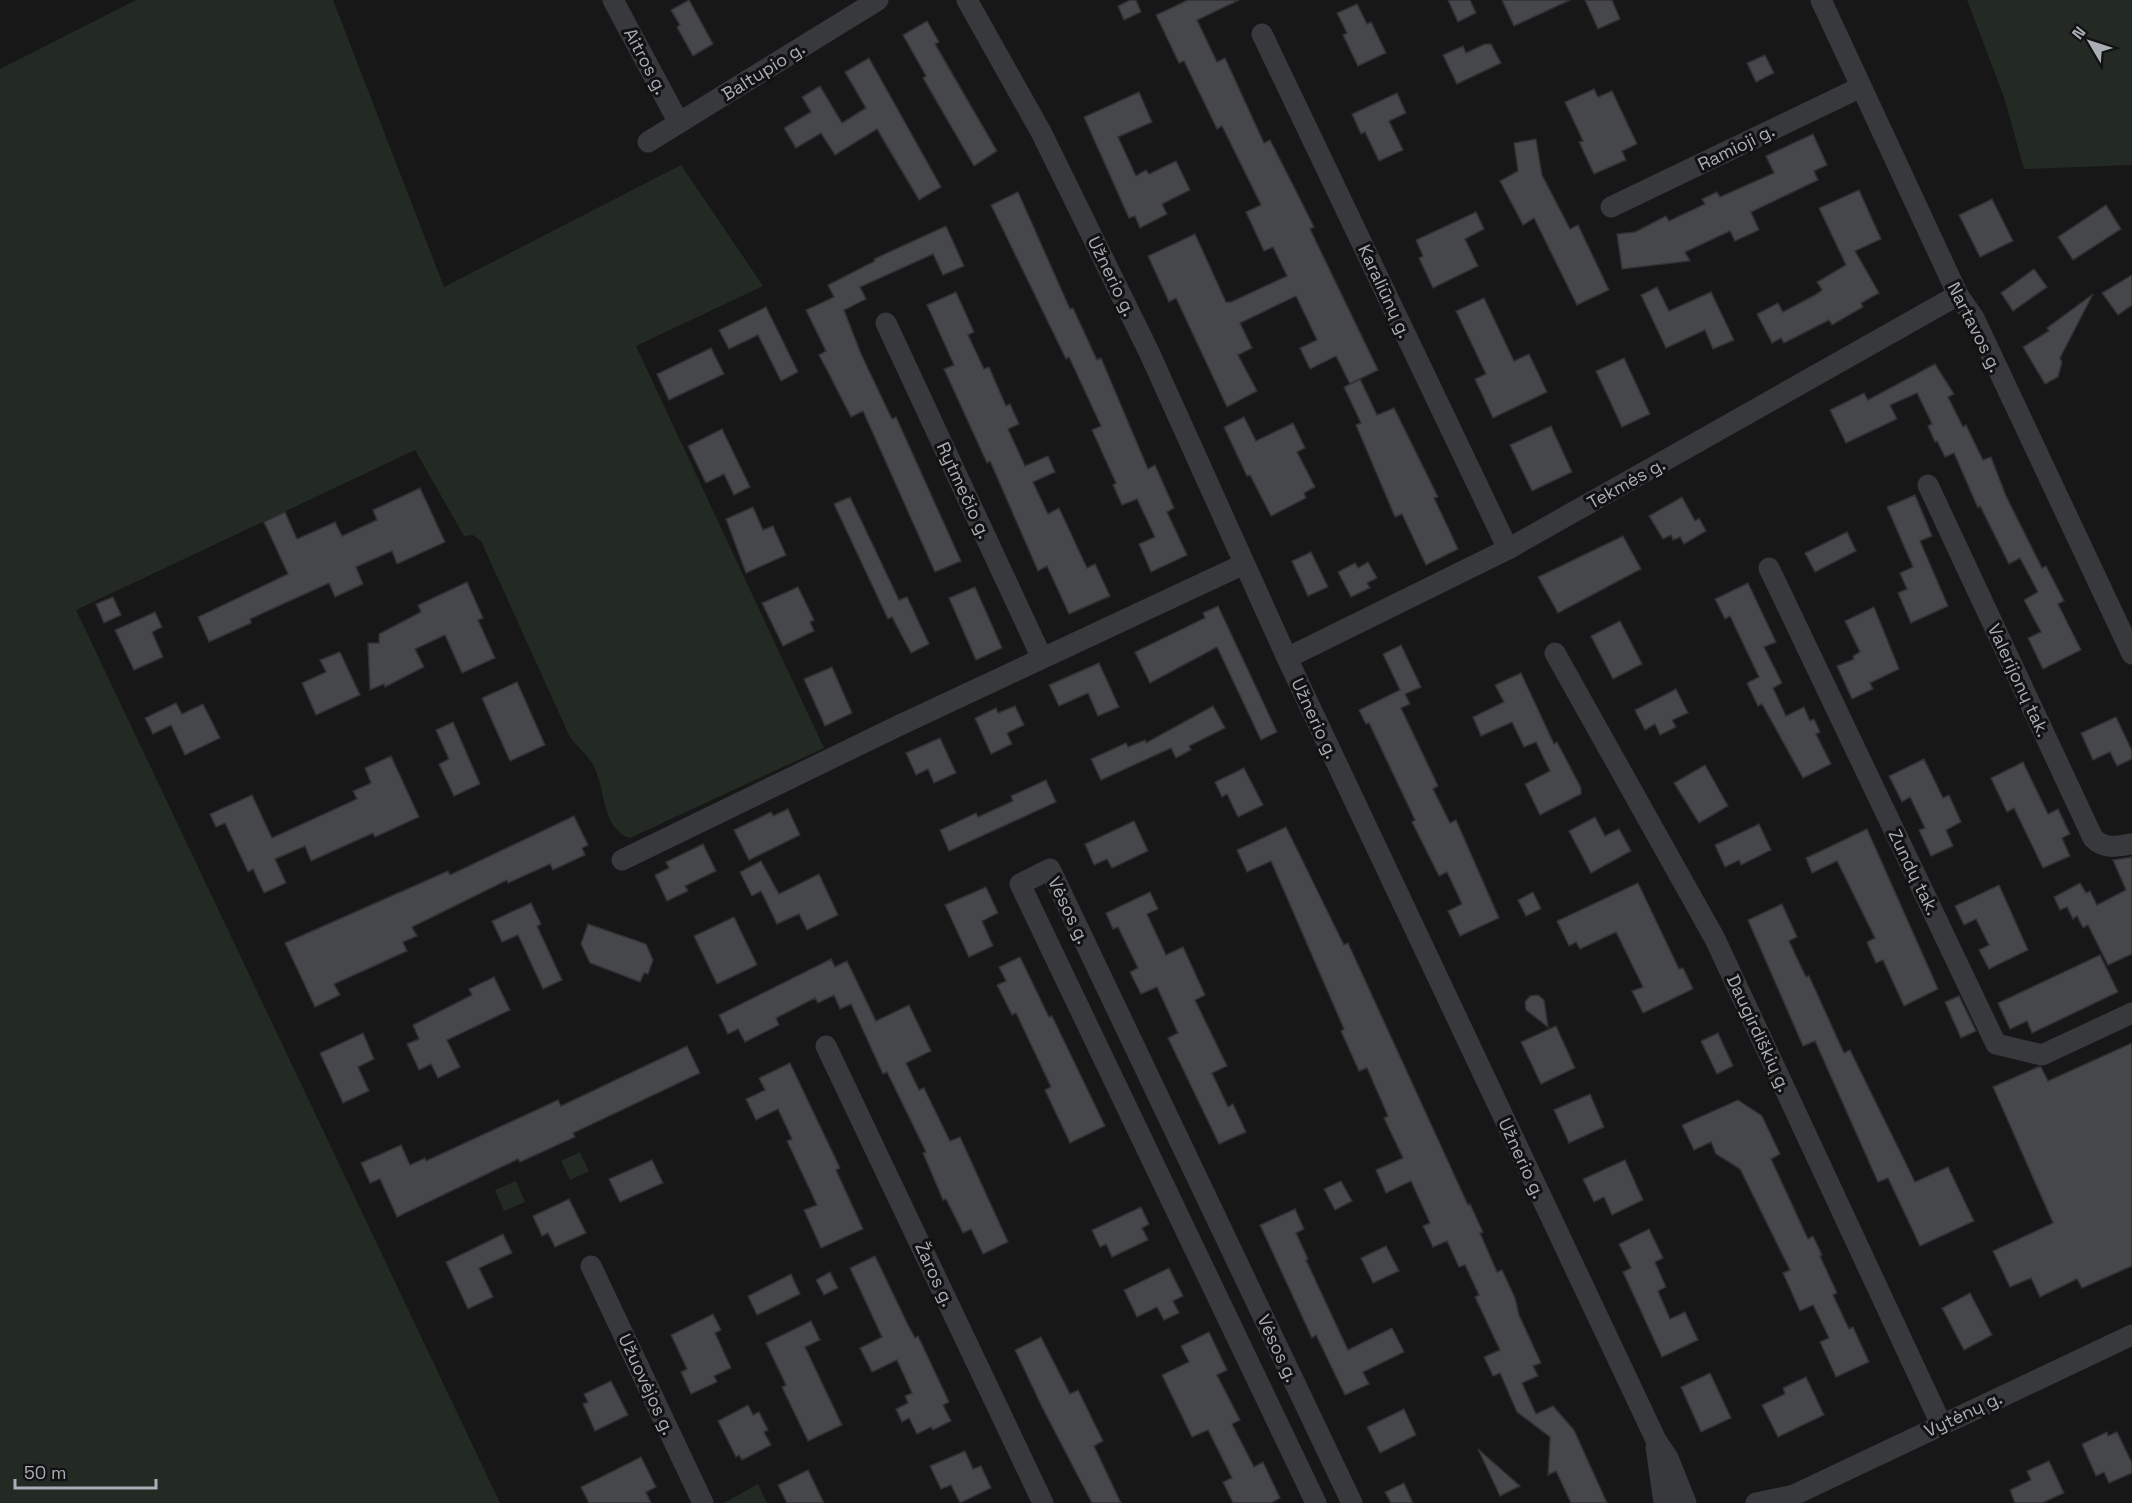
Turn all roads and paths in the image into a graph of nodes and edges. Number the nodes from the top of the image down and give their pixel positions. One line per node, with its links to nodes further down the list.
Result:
1 (613, 0): 7 (street, Aitros g.)
2 (878, 0): 7 (street, Baltupio g.)
3 (967, 0): 14 (street, Užnerio g.)
4 (1821, 0): 6 (street, Nartavos g.)
5 (1262, 34): 13 (street, Karaliūnų g.)
6 (1861, 87): 9 (street, Ramioji g.); 10 (street, Nartavos g.)
7 (679, 123): 8 (street, Baltupio g.)
8 (648, 142)
9 (1611, 207)
10 (1958, 295): 13 (street, Tekmės g.); 17 (street, Nartavos g.)
11 (886, 323): 18 (street, Rytmečio g.)
12 (1928, 485): 20 (street, Valerijonų tak.)
13 (1508, 549): 19 (street, Tekmės g.)
14 (1245, 564): 18 (street); 19 (street, Užnerio g.)
15 (1769, 568): 22 (street, Zundų tak.)
16 (1555, 652): 26 (street, Daugirdiškių g.)
17 (2132, 654)
18 (1042, 658): 21 (street)
19 (1287, 658): 27 (street, Užnerio g.)
20 (2132, 844)
21 (622, 860)
22 (2132, 1013)
23 (826, 1046): 30 (street, Žaros g.)
24 (591, 1266): 29 (street, Užuovėjos g.)
25 (2132, 1335): 26 (street, Vytėnų g.)
26 (1941, 1424): 28 (street, Vytėnų g.)
27 (1656, 1440): 33 (street, Užnerio g.); 34 (street, Užnerio g.)
28 (1788, 1499): 35 (street, Vytėnų g.)
29 (703, 1503)
30 (1043, 1503)
31 (1316, 1503): 32 (street, Vėsos g.)
32 (1352, 1503)
33 (1664, 1503)
34 (1686, 1503)
35 (1756, 1503)

